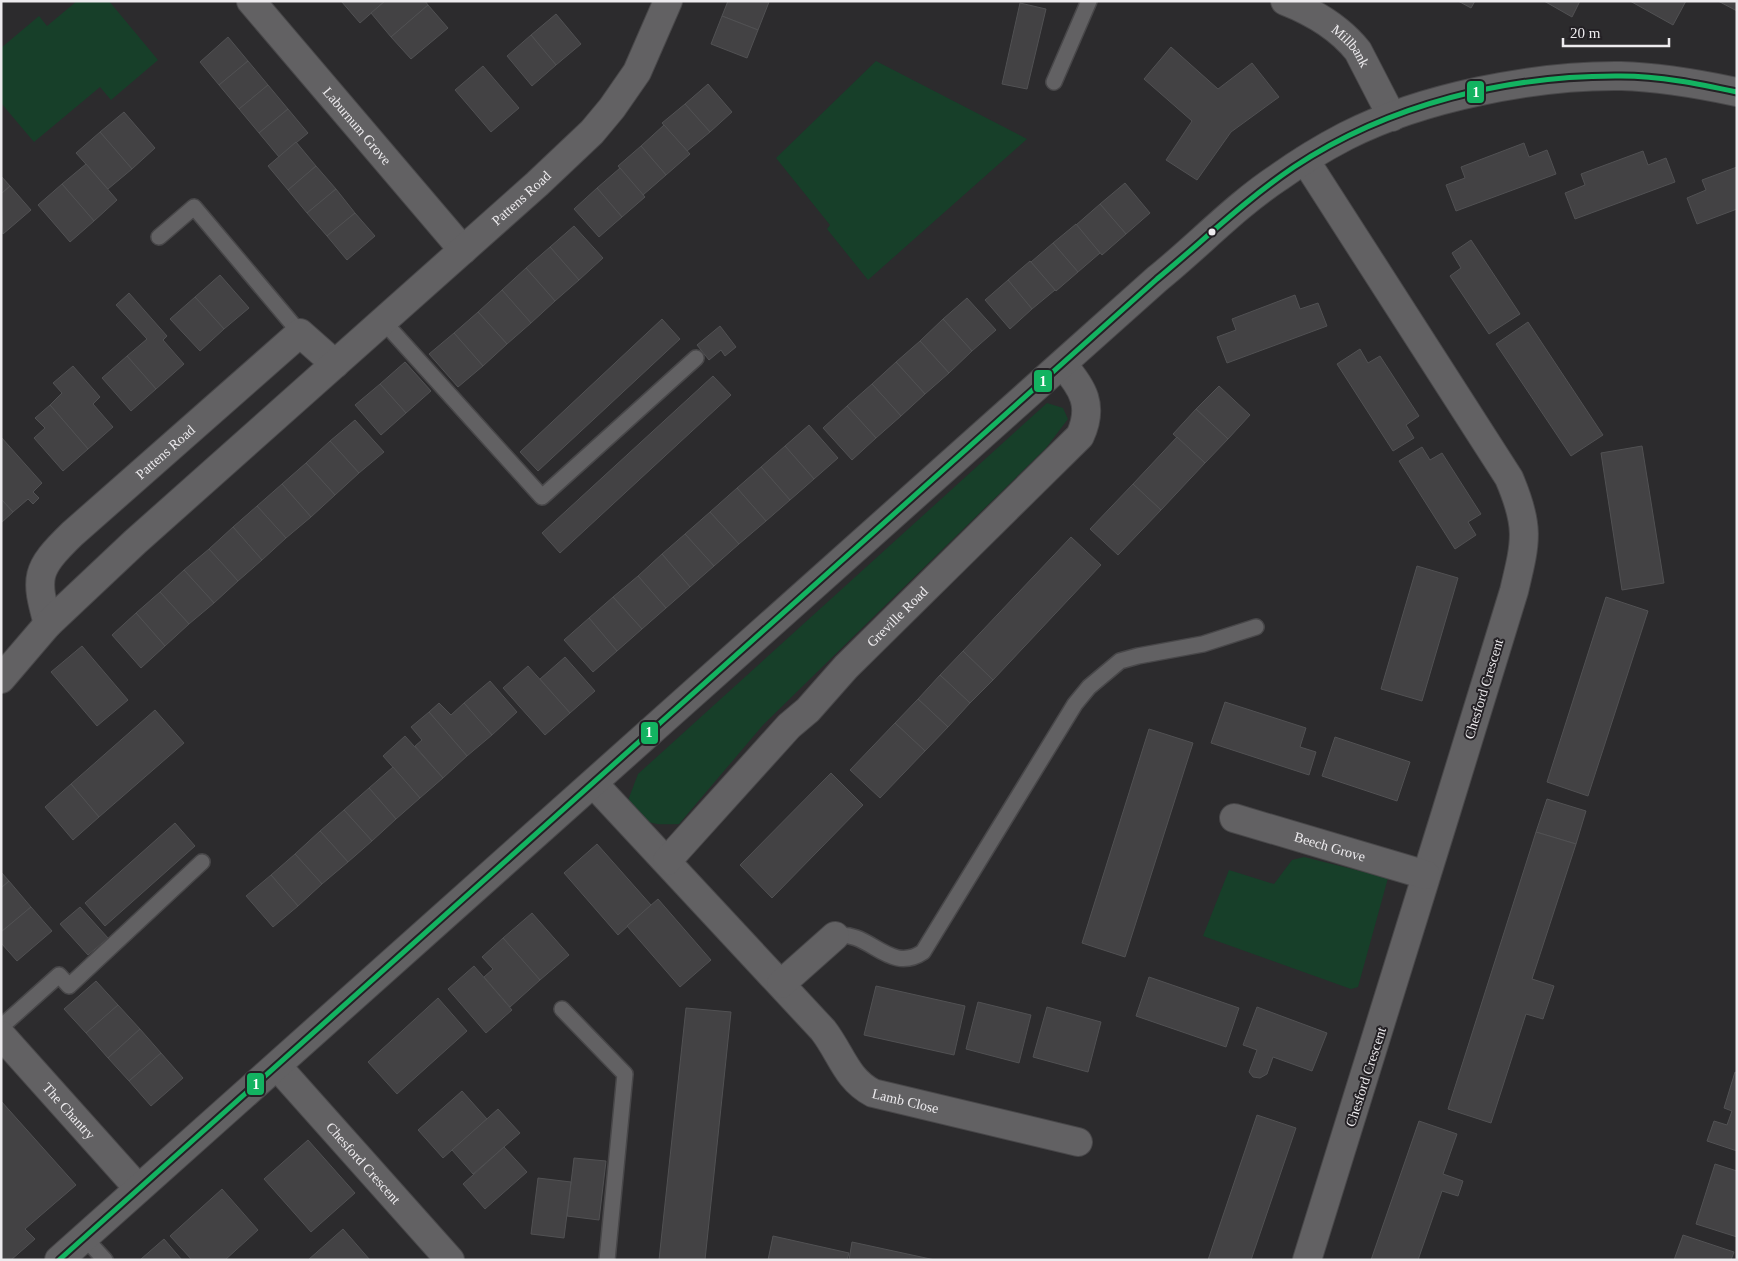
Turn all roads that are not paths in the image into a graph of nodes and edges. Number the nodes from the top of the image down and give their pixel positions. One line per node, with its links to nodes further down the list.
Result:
1 (251, 1): 10 (street, Laburnum Grove)
2 (668, 1): 10 (street, Pattens Road)
3 (1089, 1): 5 (lane)
4 (1284, 1): 7 (street, Millbank)
5 (1054, 82)
6 (1737, 92): 7 (street)
7 (1392, 117): 8 (street)
8 (1305, 160): 15 (street); 23 (street, Chesford Crescent)
9 (159, 237): 12 (lane)
10 (463, 250): 11 (street, Pattens Road)
11 (383, 321): 13 (lane); 14 (street, Pattens Road)
12 (300, 333): 14 (street); 16 (street, Pattens Road)
13 (696, 358)
14 (335, 364): 16 (street, Pattens Road)
15 (1063, 365): 19 (street); 21 (street, Greville Road)
16 (48, 624): 18 (street, Pattens Road)
17 (1256, 628): 24 (lane)
18 (1, 679)
19 (594, 784): 21 (street, Lamb Close); 29 (street)
20 (1234, 818): 23 (street, Beech Grove)
21 (667, 861): 25 (street, Lamb Close)
22 (202, 862): 27 (lane)
23 (1426, 875): 37 (street, Chesford Crescent)
24 (835, 936): 25 (street)
25 (781, 984): 30 (street, Lamb Close)
26 (562, 1009): 36 (lane)
27 (1, 1027)
28 (1, 1035): 31 (street, The Chantry)
29 (277, 1066): 31 (street); 35 (street, Chesford Crescent)
30 (1078, 1142)
31 (138, 1188): 32 (street)
32 (84, 1237): 33 (street); 34 (lane)
33 (59, 1260)
34 (105, 1260)
35 (450, 1260)
36 (607, 1260)
37 (1307, 1260)

